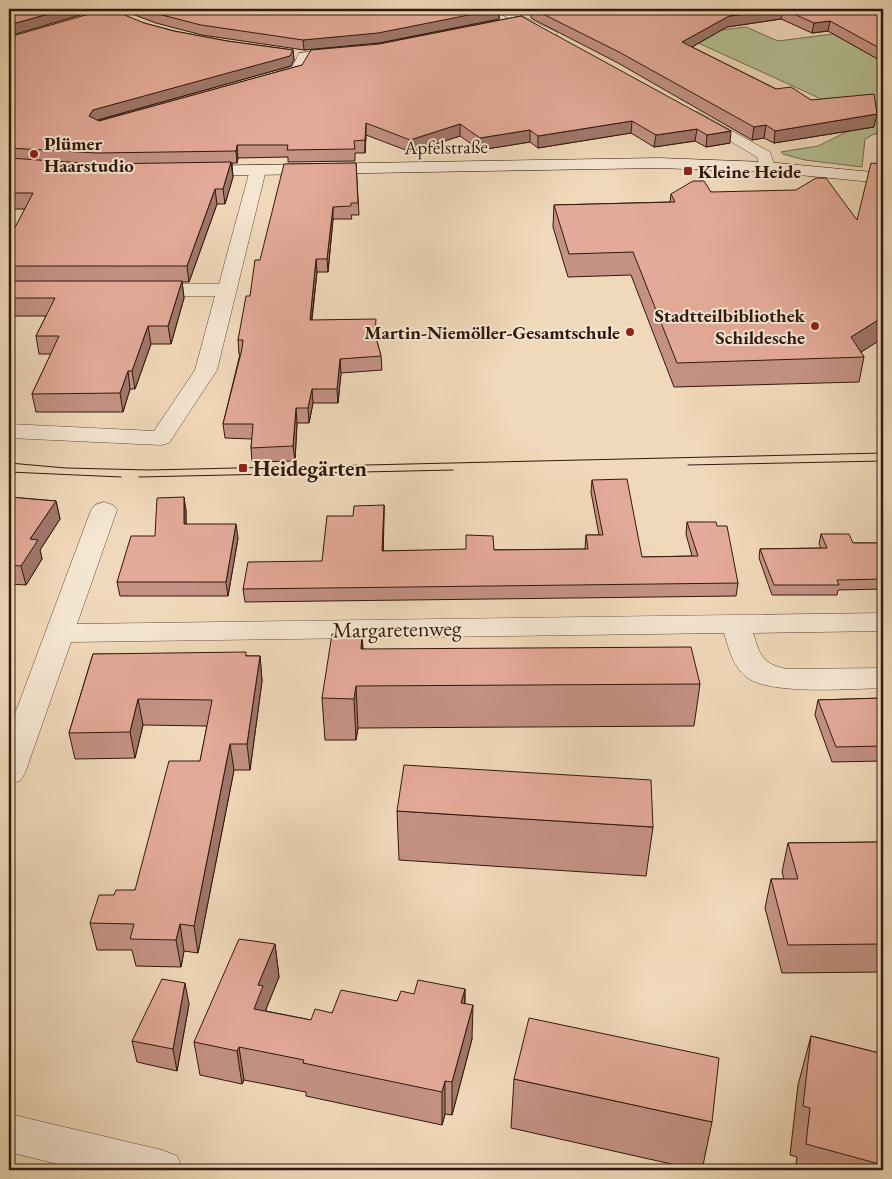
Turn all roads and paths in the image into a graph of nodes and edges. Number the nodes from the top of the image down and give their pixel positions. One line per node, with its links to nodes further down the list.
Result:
1 (498, 9): 2 (street)
2 (524, 20): 3 (street); 4 (street)
3 (497, 25)
4 (564, 42)
5 (358, 52): 6 (street)
6 (260, 82)
7 (683, 108): 8 (street)
8 (767, 167): 9 (street, Apfelstraße); 11 (street, Apfelstraße)
9 (258, 170): 10 (street, Apfelstraße); 13 (street)
10 (179, 171)
11 (883, 178)
12 (131, 290): 13 (street)
13 (228, 290): 14 (street)
14 (9, 430)
15 (104, 510): 18 (street)
16 (883, 622): 17 (street, Margaretenweg)
17 (736, 625): 18 (street, Margaretenweg); 19 (street)
18 (58, 633): 20 (street)
19 (883, 678)
20 (9, 773)
21 (9, 1133): 22 (street)
22 (162, 1170)

